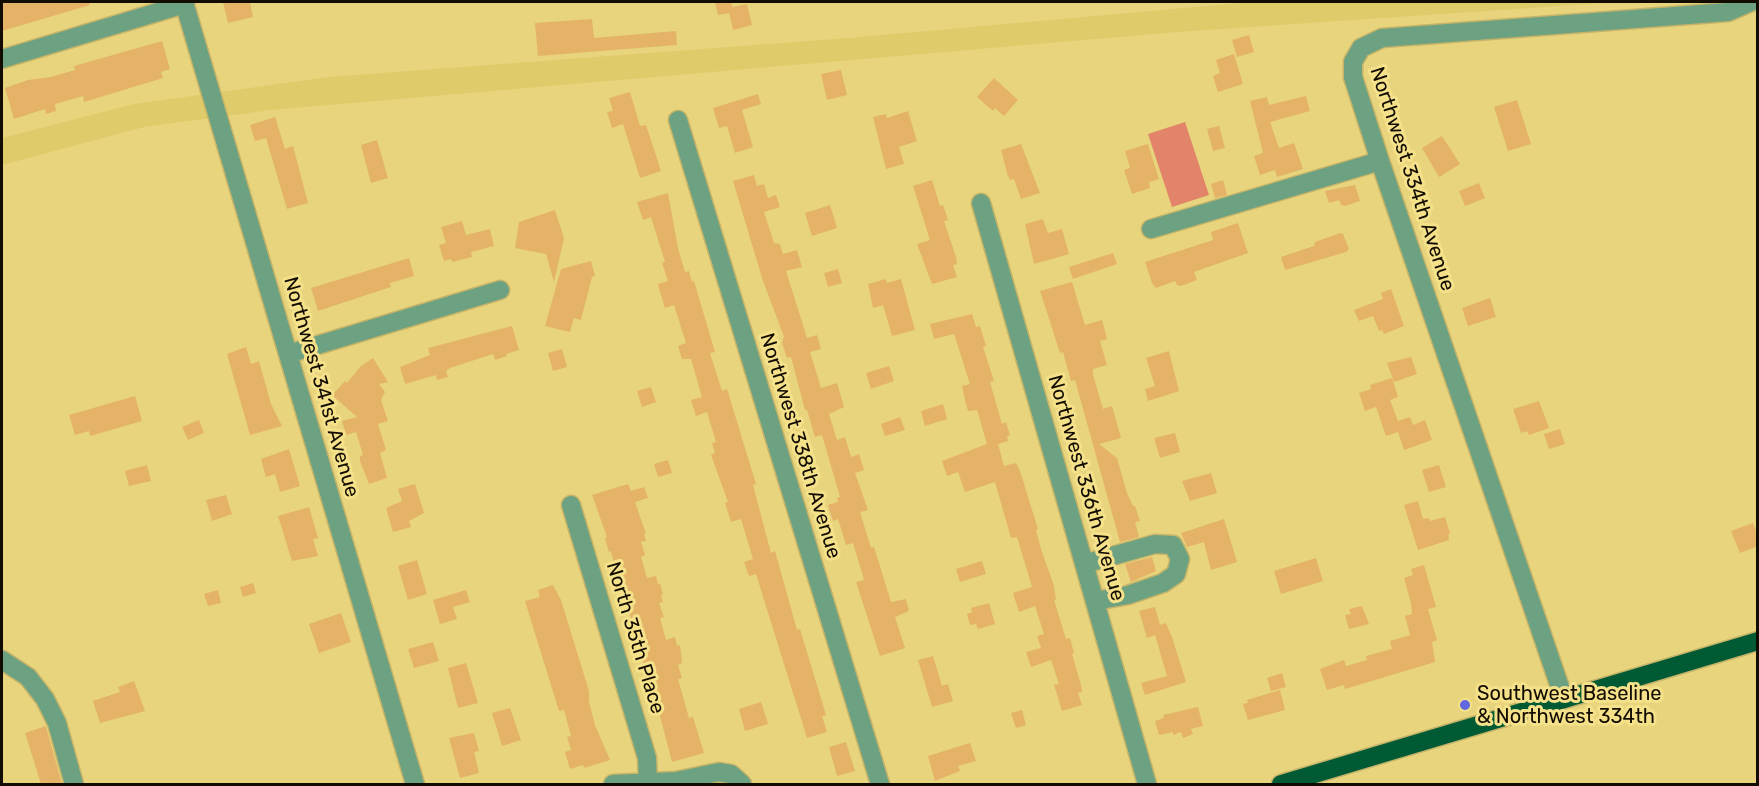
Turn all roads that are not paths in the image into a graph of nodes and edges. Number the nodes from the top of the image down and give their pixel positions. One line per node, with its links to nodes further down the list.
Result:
1 (1750, 2): 5 (street, Northwest 334th Avenue)
2 (185, 3): 3 (street); 9 (street, Northwest 341st Avenue)
3 (2, 59)
4 (678, 120): 21 (street, Northwest 338th Avenue)
5 (1380, 160): 7 (street); 15 (street, Northwest 334th Avenue)
6 (981, 203): 11 (street, Northwest 336th Avenue)
7 (1151, 229)
8 (500, 290): 9 (street)
9 (288, 354): 17 (street, Northwest 341st Avenue)
10 (571, 505): 19 (street, North 35th Place)
11 (1084, 564): 12 (street, Northwest 336th Avenue); 12 (street)
12 (1095, 601): 22 (street, Northwest 336th Avenue)
13 (1758, 641): 15 (highway)
14 (2, 660): 16 (street)
15 (1564, 699): 23 (highway)
16 (74, 784)
17 (415, 784)
18 (613, 784): 19 (street)
19 (648, 784): 20 (street)
20 (742, 784)
21 (880, 784)
22 (1147, 784)
23 (1281, 784)

